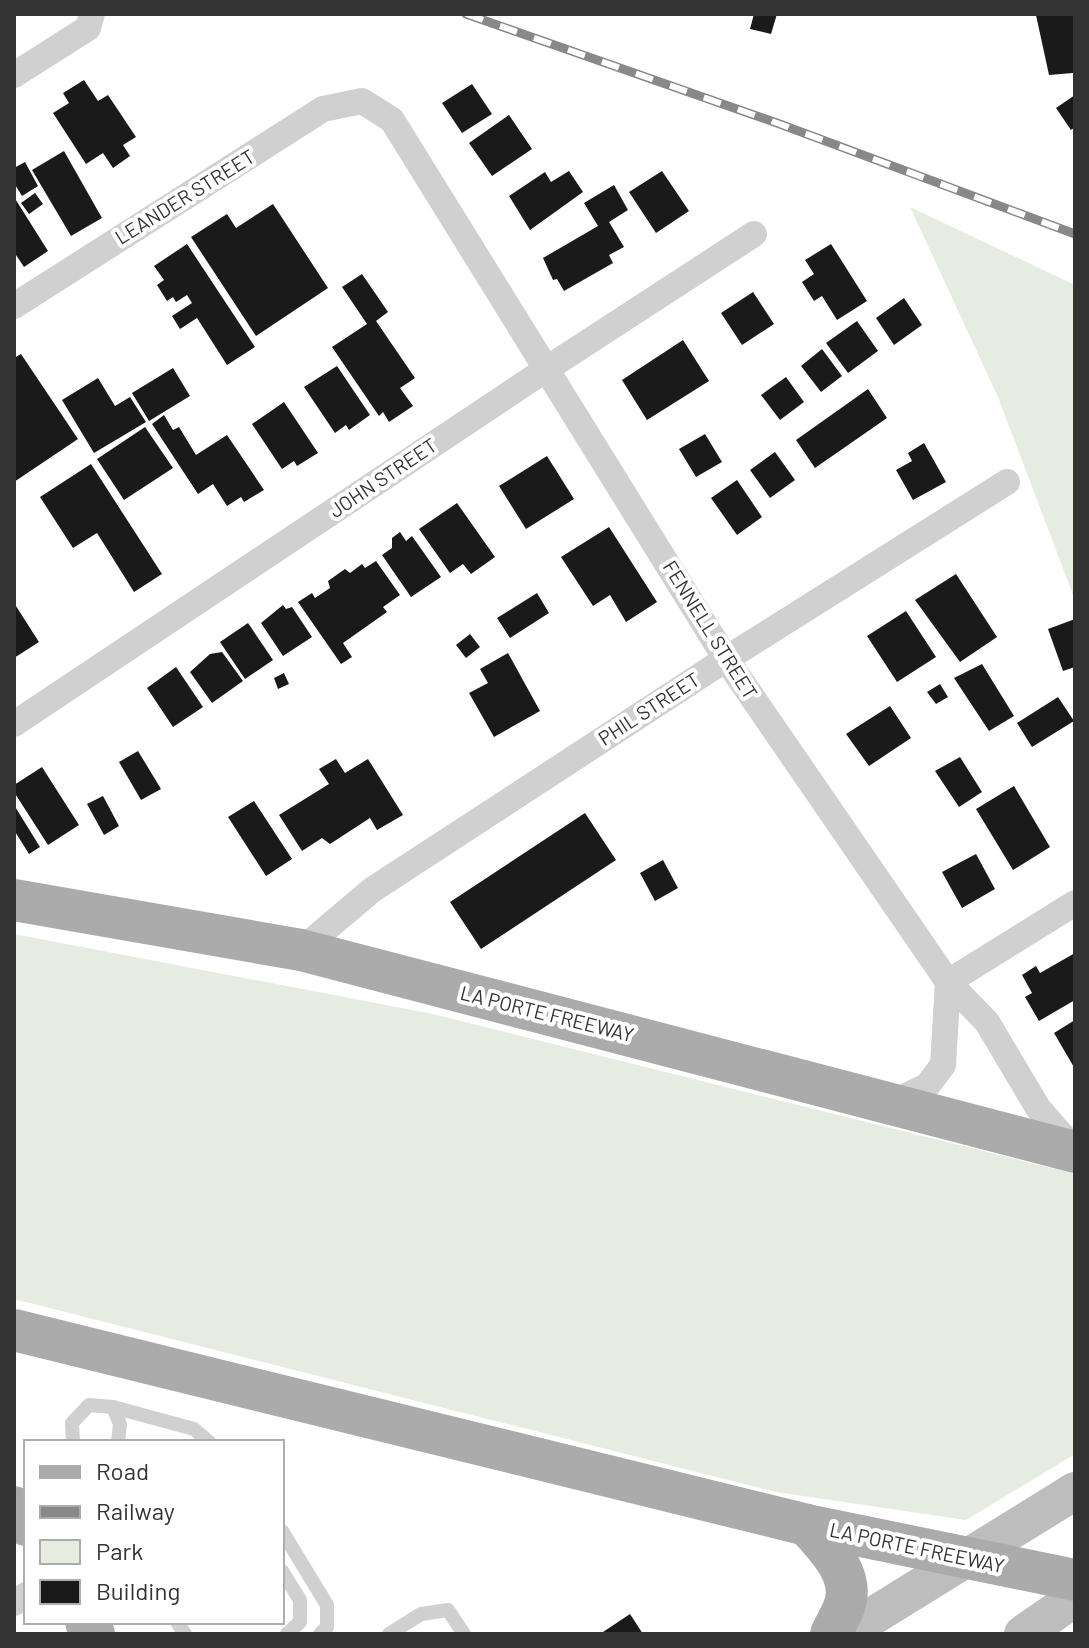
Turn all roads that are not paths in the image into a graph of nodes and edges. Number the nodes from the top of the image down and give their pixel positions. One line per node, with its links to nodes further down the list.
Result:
1 (92, 14): 2 (street)
2 (14, 75)
3 (362, 101): 5 (street, LEANDER STREET); 6 (street, FENNELL STREET)
4 (754, 234): 6 (street, JOHN STREET)
5 (14, 306)
6 (548, 368): 8 (street, FENNELL STREET); 9 (street, JOHN STREET)
7 (1007, 482): 8 (street, PHIL STREET)
8 (726, 659): 12 (street, PHIL STREET); 13 (street, FENNELL STREET)
9 (14, 724)
10 (14, 900): 12 (main road, LA PORTE FREEWAY)
11 (1075, 903): 13 (street)
12 (301, 950): 14 (main road, LA PORTE FREEWAY)
13 (948, 982): 14 (street); 15 (street, FENNELL STREET)
14 (891, 1103): 15 (main road, LA PORTE FREEWAY)
15 (1075, 1151)
16 (14, 1330): 22 (main road, LA PORTE FREEWAY)
17 (113, 1407): 18 (lane); 19 (lane); 20 (lane)
18 (198, 1436)
19 (73, 1440)
20 (118, 1440)
21 (1075, 1491): 24 (main road)
22 (807, 1525): 24 (main road, LA PORTE FREEWAY); 32 (main road)
23 (284, 1534): 29 (lane)
24 (963, 1559): 26 (main road, LA PORTE FREEWAY); 33 (main road)
25 (284, 1574): 28 (lane)
26 (1075, 1580)
27 (1075, 1598): 34 (main road)
28 (287, 1634)
29 (320, 1634)
30 (389, 1634): 31 (lane)
31 (464, 1634)
32 (831, 1634)
33 (844, 1634)
34 (1023, 1634)

